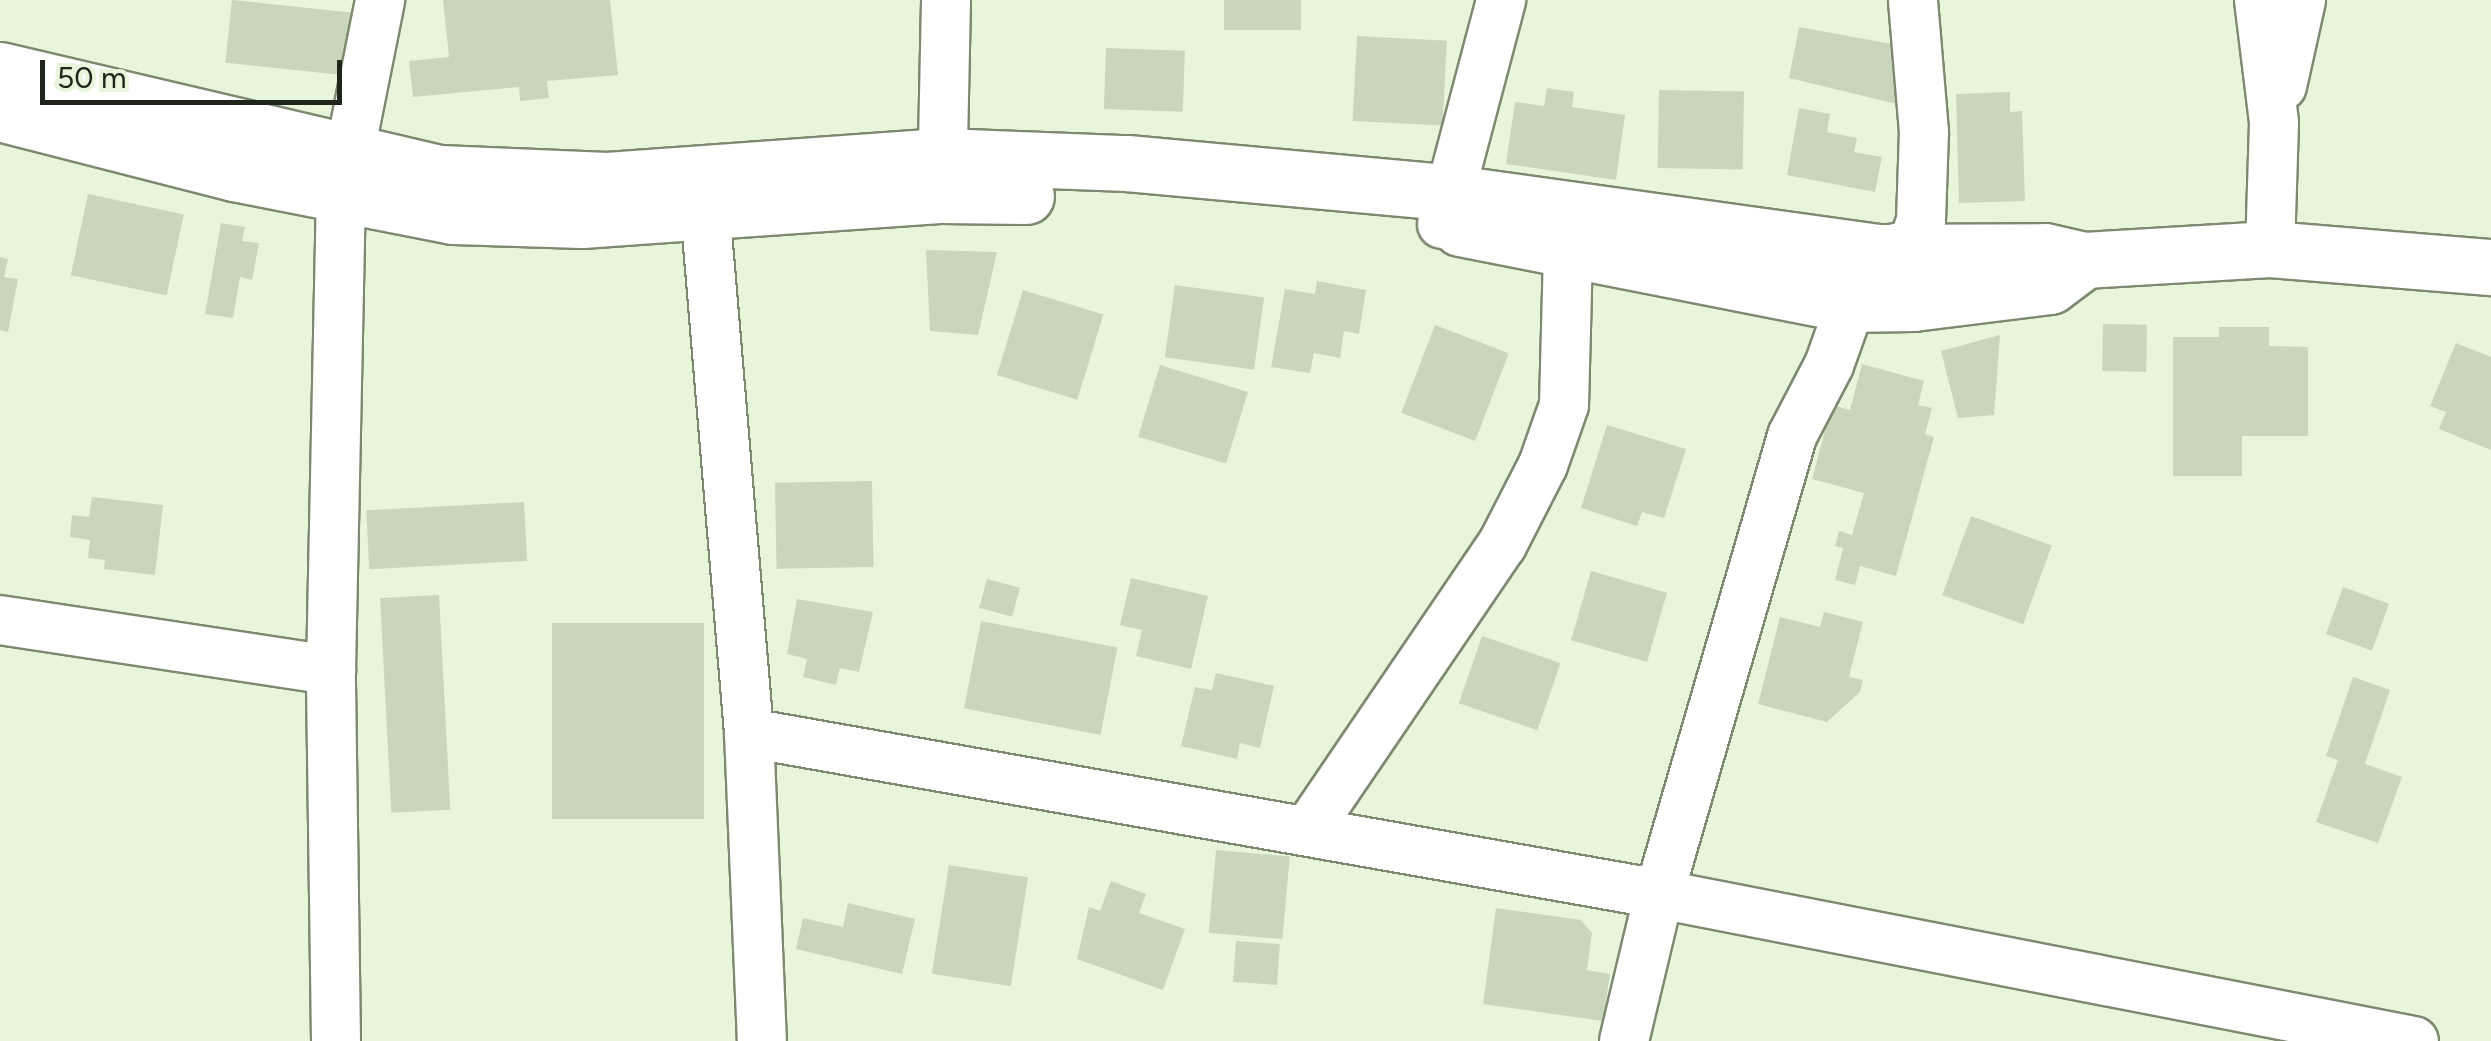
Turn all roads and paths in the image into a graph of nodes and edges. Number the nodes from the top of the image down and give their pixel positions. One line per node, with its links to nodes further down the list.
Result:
1 (380, 0): 10 (street)
2 (946, 0): 11 (street)
3 (1501, 0): 13 (street)
4 (1913, 0): 15 (street)
5 (2259, 0): 9 (street)
6 (2301, 0): 9 (street)
7 (0, 70): 10 (street)
8 (0, 113): 10 (street)
9 (2274, 123): 14 (street)
10 (343, 176): 12 (street); 21 (street)
11 (942, 176): 12 (street); 13 (street)
12 (702, 191): 22 (street)
13 (1444, 208): 15 (street); 16 (street)
14 (2270, 249): 17 (street); 18 (street)
15 (1880, 252): 17 (street); 19 (street)
16 (1568, 253): 19 (street); 23 (street)
17 (2084, 260): 19 (street)
18 (2491, 268)
19 (1846, 304): 24 (street)
20 (0, 620): 21 (street)
21 (331, 670): 26 (street)
22 (749, 733): 23 (street); 27 (street)
23 (1308, 830): 24 (street)
24 (1659, 894): 25 (street); 28 (street)
25 (2290, 1029): 29 (street)
26 (336, 1041)
27 (762, 1041)
28 (1624, 1041)
29 (2414, 1041)

